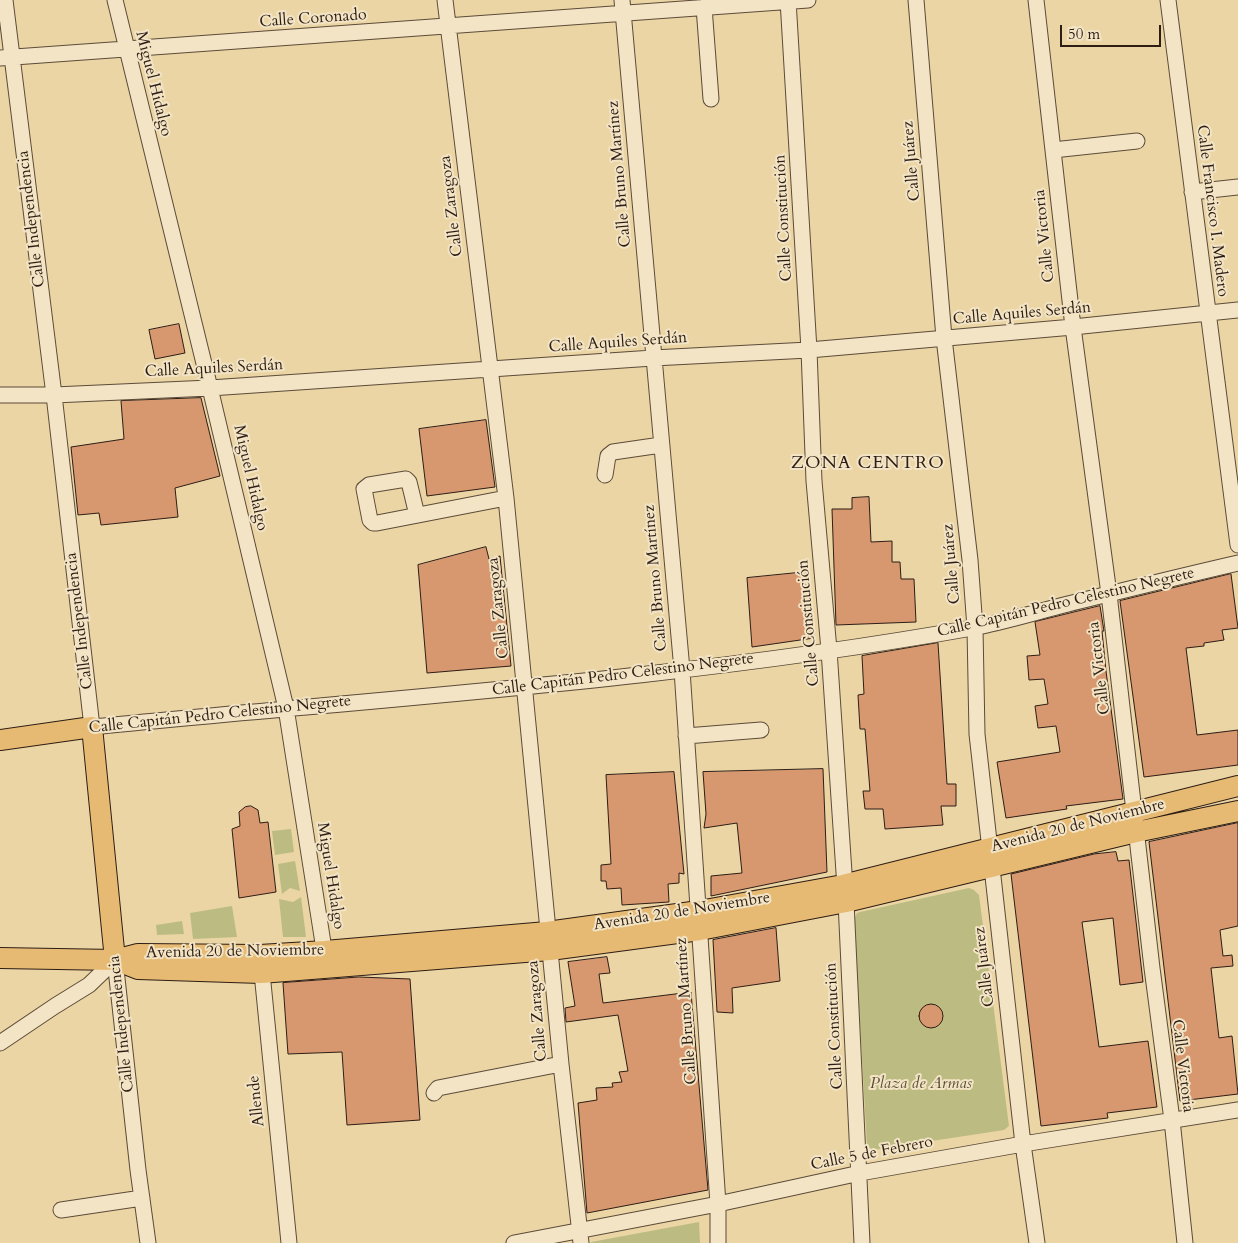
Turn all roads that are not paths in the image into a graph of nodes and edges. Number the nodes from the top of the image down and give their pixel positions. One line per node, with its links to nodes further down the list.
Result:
1 (5, 0): 13 (street, Calle Independencia)
2 (115, 0): 12 (street, Miguel Hidalgo)
3 (446, 0): 11 (street, Calle Zaragoza)
4 (808, 0): 8 (street, Calle Coronado)
5 (916, 0): 22 (street, Calle Juárez)
6 (1036, 0): 16 (street, Calle Victoria)
7 (1168, 0): 18 (street, Calle Francisco I. Madero)
8 (788, 1): 10 (street, Calle Coronado); 23 (street, Calle Constitución)
9 (622, 7): 10 (street, Calle Coronado); 11 (street, Calle Coronado); 24 (street, Calle Bruno Martínez)
10 (704, 8): 14 (street)
11 (449, 27): 12 (street, Calle Coronado); 25 (street, Calle Zaragoza)
12 (127, 50): 13 (street, Calle Coronado); 26 (street, Miguel Hidalgo)
13 (6, 57): 28 (street, Calle Independencia)
14 (711, 99)
15 (1137, 141): 16 (street)
16 (1053, 150): 21 (street, Calle Victoria)
17 (1238, 187): 18 (street)
18 (1192, 192): 20 (street, Calle Francisco I. Madero)
19 (1238, 310): 20 (street, Calle Aquiles Serdán)
20 (1207, 312): 21 (street, Calle Aquiles Serdán); 33 (street, Calle Francisco I. Madero)
21 (1073, 327): 22 (street, Calle Aquiles Serdán); 35 (street, Calle Victoria)
22 (944, 338): 23 (street, Calle Aquiles Serdán); 36 (street, Calle Juárez)
23 (809, 350): 24 (street, Calle Aquiles Serdán); 37 (street, Calle Constitución)
24 (653, 358): 25 (street, Calle Aquiles Serdán); 29 (street, Calle Bruno Martínez)
25 (489, 369): 26 (street, Calle Aquiles Serdán); 31 (street, Calle Zaragoza)
26 (210, 388): 28 (street, Calle Aquiles Serdán); 40 (street, Miguel Hidalgo)
27 (0, 395): 28 (street, Calle Aquiles Serdán)
28 (54, 395): 41 (street, Calle Independencia)
29 (661, 445): 30 (street); 38 (street, Calle Bruno Martínez)
30 (605, 475)
31 (506, 498): 32 (street); 39 (street, Calle Zaragoza)
32 (417, 515)
33 (1238, 545)
34 (1238, 563): 35 (street, Calle Capitán Pedro Celestino Negrete)
35 (1109, 594): 36 (street, Calle Capitán Pedro Celestino Negrete); 47 (street, Calle Victoria)
36 (975, 628): 37 (street, Calle Capitán Pedro Celestino Negrete); 49 (street, Calle Juárez)
37 (829, 650): 38 (street, Calle Capitán Pedro Celestino Negrete); 50 (street, Calle Constitución)
38 (682, 670): 39 (street, Calle Capitán Pedro Celestino Negrete); 43 (street, Calle Bruno Martínez)
39 (525, 688): 40 (street, Calle Capitán Pedro Celestino Negrete); 52 (street, Calle Zaragoza)
40 (286, 708): 41 (street, Calle Capitán Pedro Celestino Negrete); 55 (street, Miguel Hidalgo)
41 (92, 727): 44 (main road, Calle Capitán Pedro Celestino Negrete); 54 (main road, Calle Independencia)
42 (761, 730): 43 (street)
43 (686, 736): 51 (street, Calle Bruno Martínez)
44 (0, 740)
45 (1238, 786): 47 (main road, Avenida 20 de Noviembre)
46 (1238, 810): 48 (main road, Avenida 20 de Noviembre)
47 (1135, 812): 48 (street, Calle Victoria); 49 (main road, Avenida 20 de Noviembre)
48 (1136, 832): 49 (main road, Avenida 20 de Noviembre); 61 (street, Calle Victoria)
49 (990, 857): 50 (main road, Avenida 20 de Noviembre); 62 (street, Calle Juárez)
50 (845, 893): 51 (main road, Avenida 20 de Noviembre); 63 (street, Calle Constitución)
51 (699, 921): 52 (main road, Avenida 20 de Noviembre); 65 (street, Calle Bruno Martínez)
52 (549, 941): 55 (main road, Avenida 20 de Noviembre); 58 (street, Calle Zaragoza)
53 (0, 958): 54 (main road, Avenida 20 de Noviembre)
54 (115, 960): 56 (main road, Avenida 20 de Noviembre); 57 (street); 64 (street, Calle Independencia)
55 (326, 960): 56 (main road, Avenida 20 de Noviembre)
56 (261, 964): 69 (street, Allende)
57 (0, 1043)
58 (561, 1064): 59 (street); 67 (street, Calle Zaragoza)
59 (434, 1093)
60 (1238, 1110): 61 (street, Calle 5 de Febrero)
61 (1172, 1120): 62 (street, Calle 5 de Febrero); 74 (street, Calle Victoria)
62 (1023, 1144): 63 (street, Calle 5 de Febrero); 73 (street, Calle Juárez)
63 (860, 1173): 65 (street, Calle 5 de Febrero); 72 (street, Calle Constitución)
64 (142, 1198): 66 (street); 68 (street, Calle Independencia)
65 (718, 1204): 67 (street, Calle 5 de Febrero); 71 (street, Calle Bruno Martínez)
66 (61, 1210)
67 (581, 1237): 70 (street, Calle 5 de Febrero)
68 (148, 1243)
69 (289, 1243)
70 (514, 1243)
71 (718, 1243)
72 (862, 1243)
73 (1037, 1243)
74 (1185, 1243)

